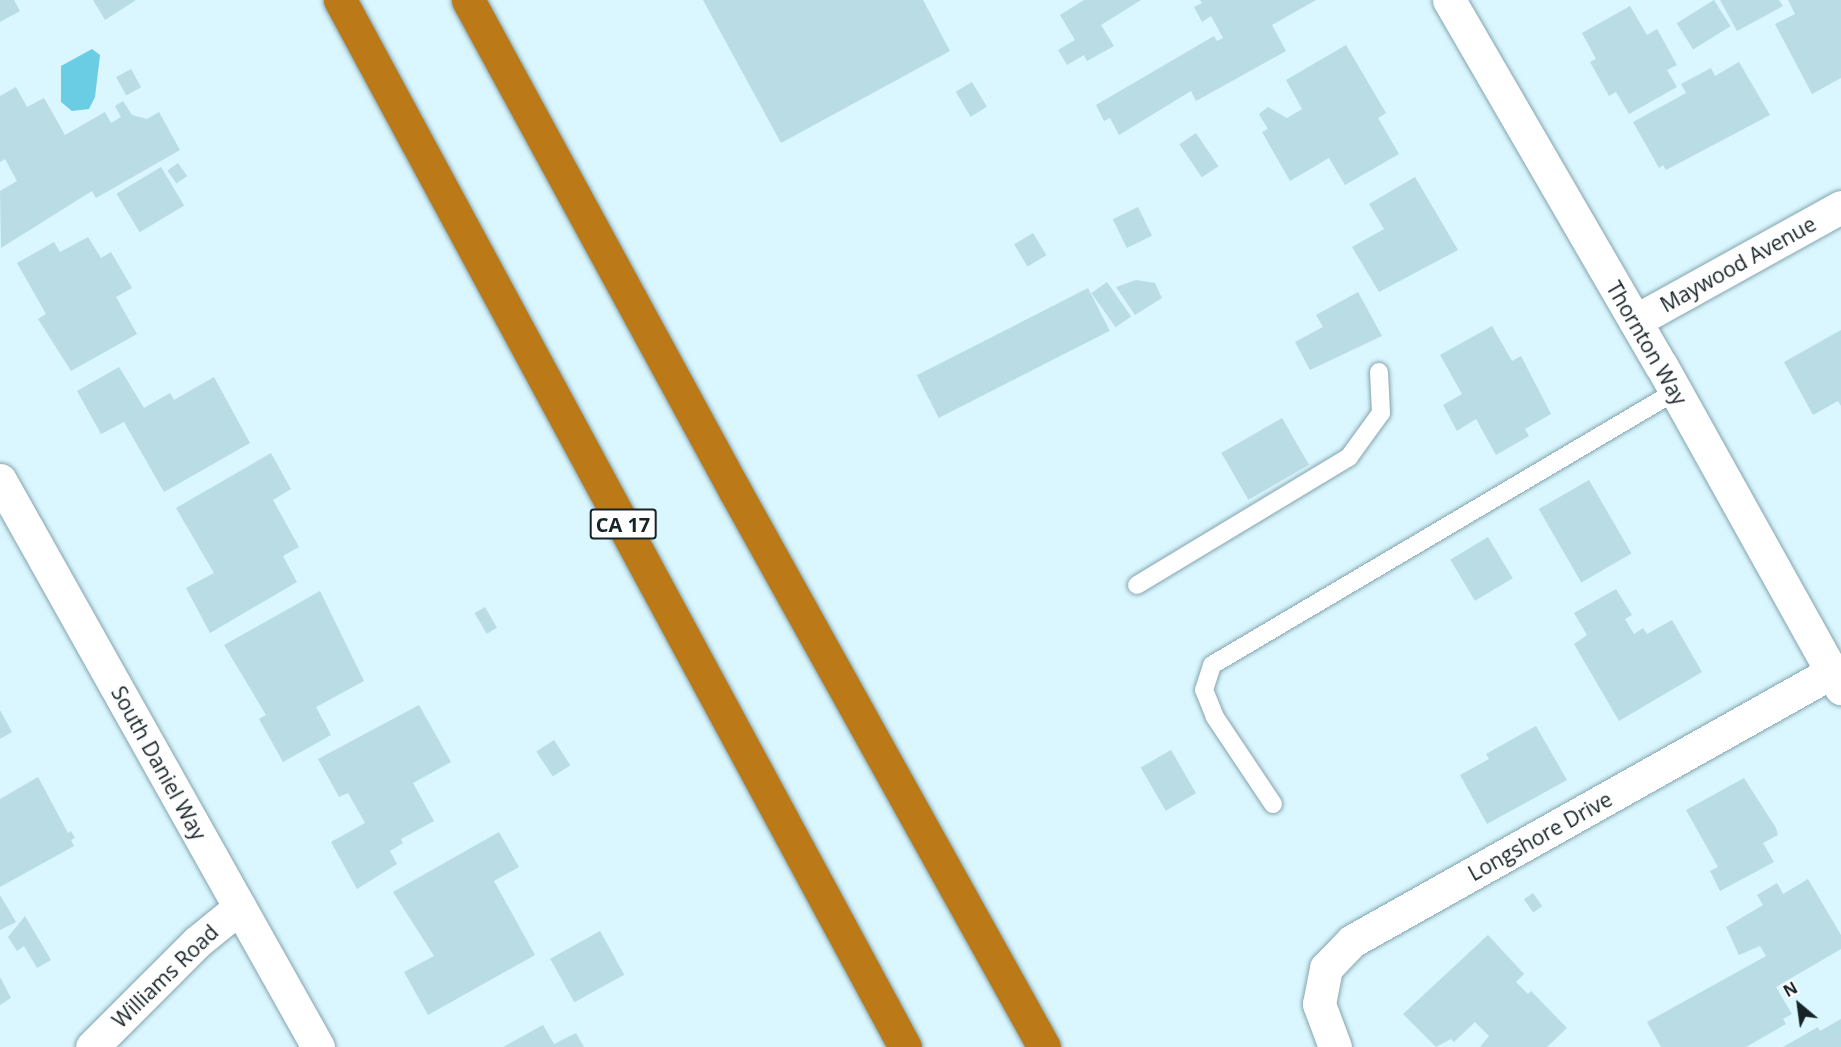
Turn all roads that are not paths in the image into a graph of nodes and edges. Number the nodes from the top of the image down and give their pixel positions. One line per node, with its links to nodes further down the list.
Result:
1 (340, 0): 15 (highway, CA 17)
2 (468, 0): 16 (highway)
3 (1449, 0): 5 (street, Thornton Way)
4 (1841, 207): 5 (street, Maywood Avenue)
5 (1635, 321): 7 (street, Thornton Way)
6 (1379, 372): 9 (lane)
7 (1676, 391): 10 (street, Thornton Way); 11 (lane)
8 (0, 480): 12 (street, South Daniel Way)
9 (1137, 585)
10 (1837, 680): 17 (street, Longshore Drive)
11 (1273, 804)
12 (240, 907): 13 (street, Williams Road); 14 (street, South Daniel Way)
13 (92, 1047)
14 (318, 1047)
15 (906, 1047)
16 (1044, 1047)
17 (1335, 1047)

